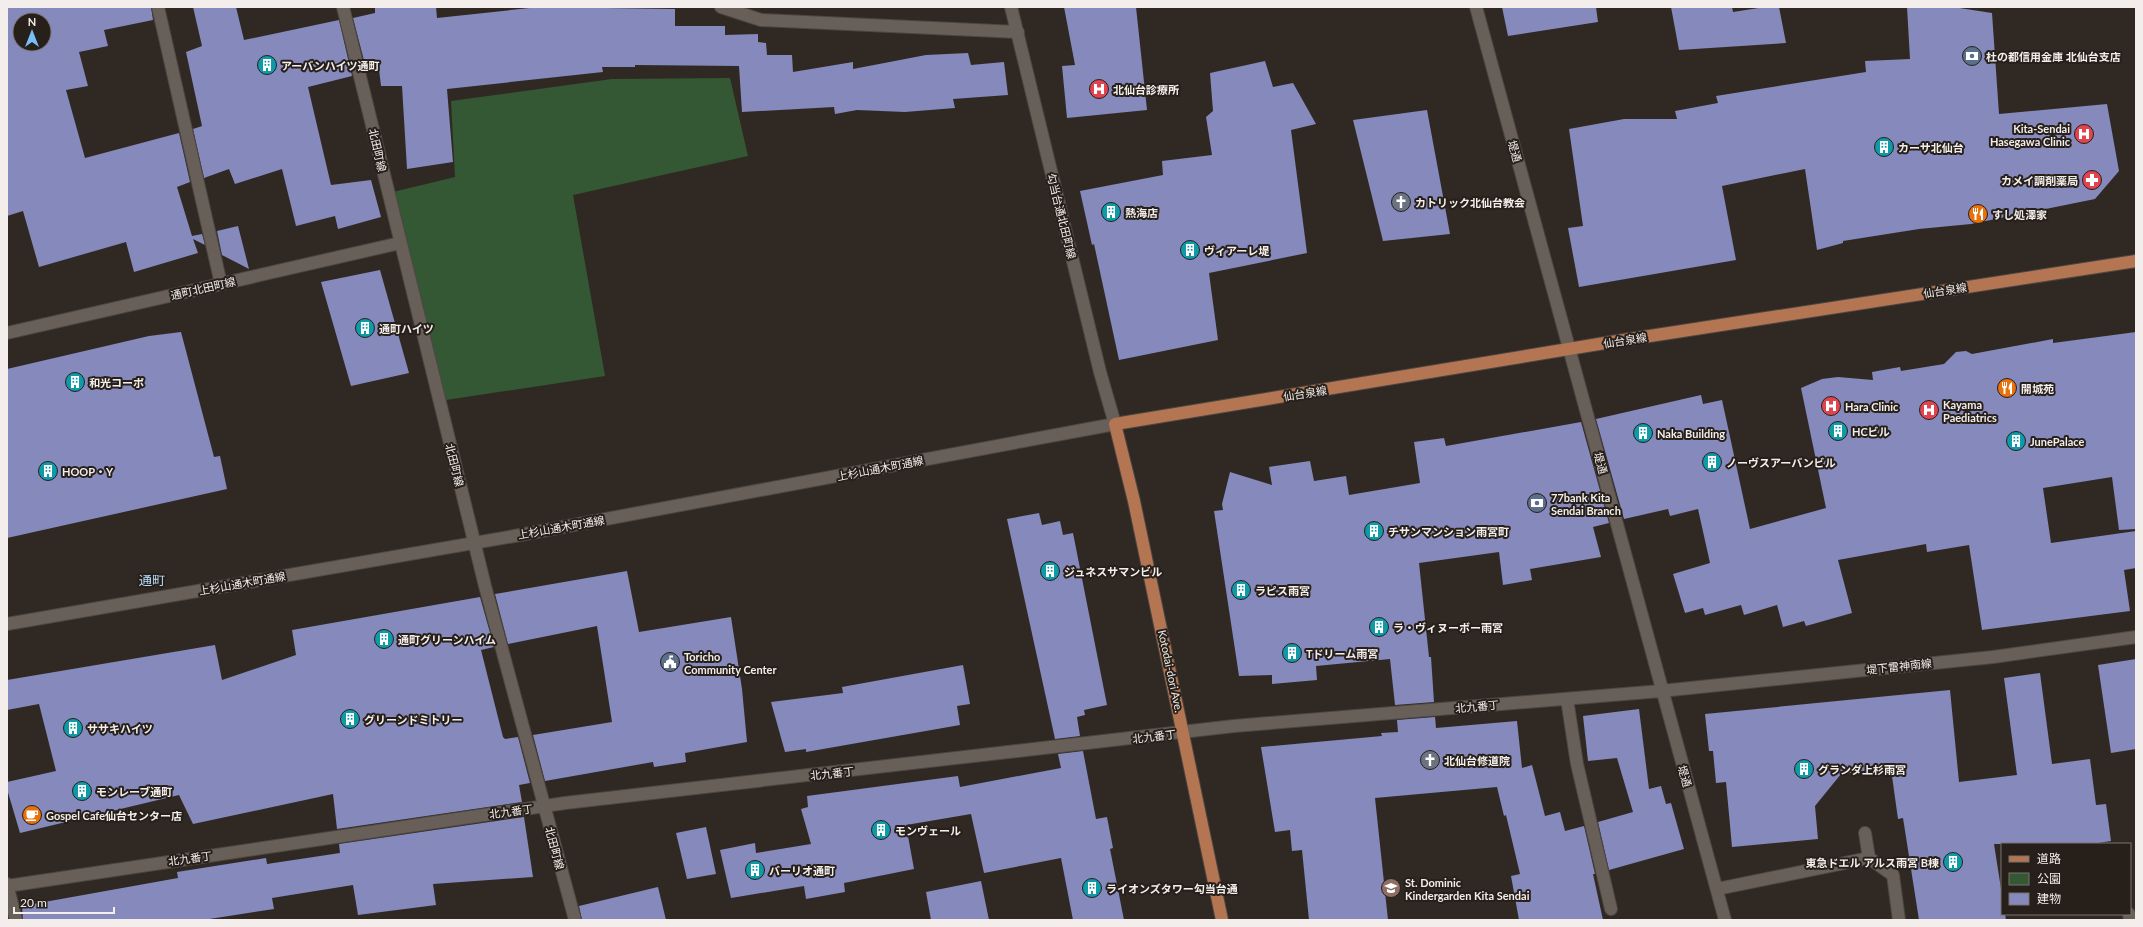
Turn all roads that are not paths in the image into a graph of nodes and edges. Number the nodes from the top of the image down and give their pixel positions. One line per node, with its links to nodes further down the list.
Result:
1 (158, 7): 9 (street)
2 (343, 7): 7 (street, 北田町線)
3 (721, 7): 6 (street)
4 (1011, 7): 6 (street, 勾当台通北田町線)
5 (1476, 7): 11 (street, 堤通)
6 (1018, 32): 12 (street, 勾当台通北田町線)
7 (400, 243): 9 (street, 通町北田町線); 13 (street, 北田町線)
8 (2136, 261): 11 (main road, 仙台泉線)
9 (221, 284): 10 (street, 通町北田町線)
10 (7, 333)
11 (1571, 349): 12 (main road, 仙台泉線); 16 (street, 堤通)
12 (1115, 424): 13 (street, 上杉山通木町通線); 18 (main road, Kotodai-dori Ave.)
13 (474, 542): 14 (street, 上杉山通木町通線); 19 (street, 北田町線)
14 (7, 624)
15 (2136, 637): 16 (street, 堤下雷神南線)
16 (1661, 691): 17 (street, 北九番丁); 23 (street, 堤通)
17 (1567, 699): 18 (street, 北九番丁); 24 (street)
18 (1184, 732): 19 (street, 北九番丁); 27 (main road, Kotodai-dori Ave.)
19 (544, 806): 22 (street, 北九番丁); 26 (street, 北田町線)
20 (1865, 833): 21 (street)
21 (1869, 858): 23 (street); 29 (street)
22 (7, 885): 25 (street)
23 (1717, 889): 28 (street, 堤通)
24 (1611, 909)
25 (16, 920)
26 (575, 920)
27 (1222, 920)
28 (1725, 920)
29 (1899, 920)

